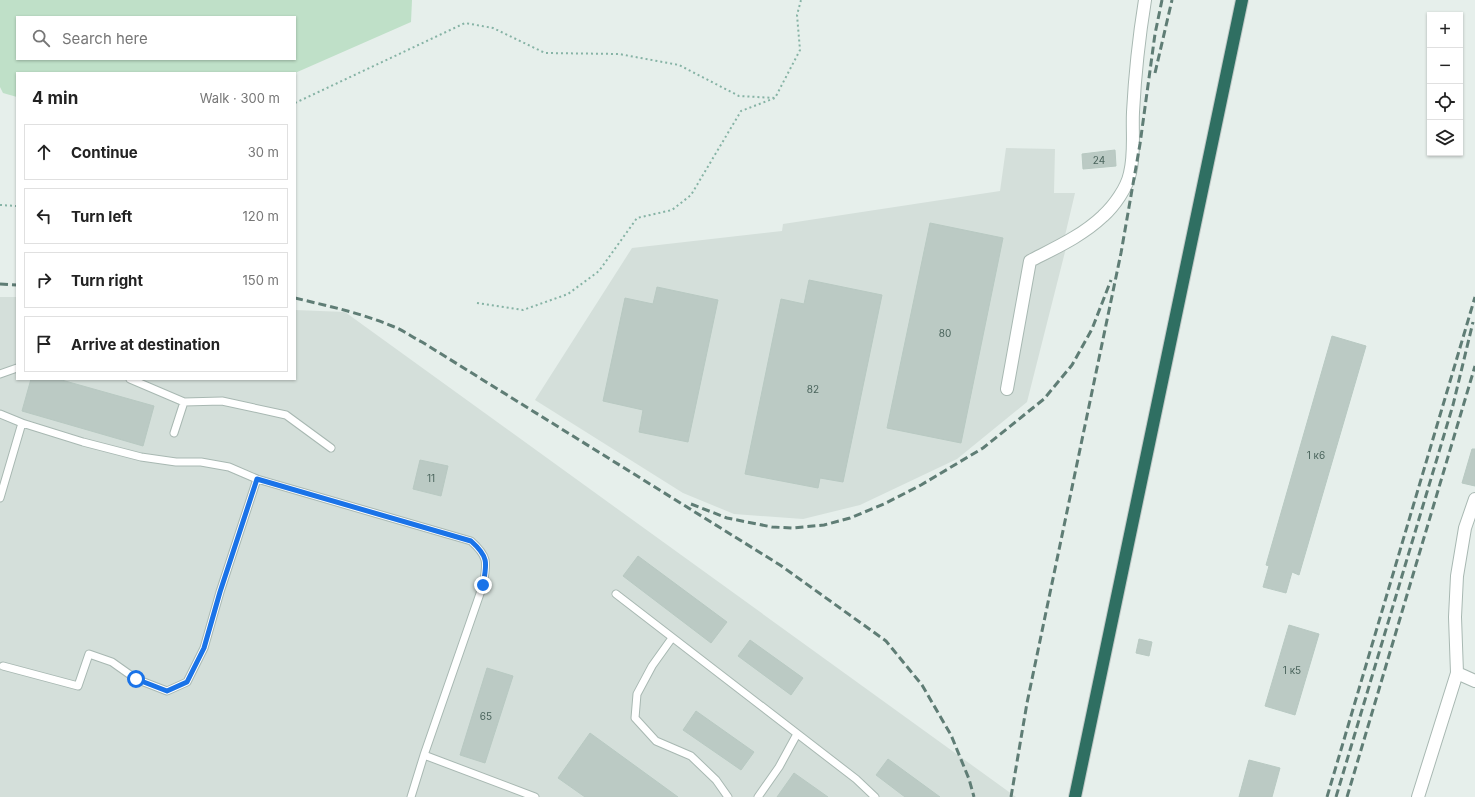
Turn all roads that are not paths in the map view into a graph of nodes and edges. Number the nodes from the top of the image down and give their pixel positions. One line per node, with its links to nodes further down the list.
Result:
1 (1145, 0): 6 (street)
2 (1242, 0): 27 (highway)
3 (16, 368): 4 (lane)
4 (0, 374)
5 (132, 380): 7 (lane)
6 (1007, 389)
7 (184, 402): 10 (lane); 11 (lane)
8 (0, 414): 9 (lane)
9 (22, 423): 12 (lane); 13 (lane)
10 (174, 433)
11 (331, 448)
12 (257, 479): 17 (lane); 21 (lane)
13 (0, 498)
14 (1475, 498): 18 (street)
15 (616, 594): 16 (lane)
16 (672, 638): 20 (lane); 24 (lane)
17 (3, 666)
18 (1457, 673): 19 (street); 28 (street)
19 (1475, 681)
20 (797, 734): 25 (lane); 26 (lane)
21 (424, 755): 22 (lane); 23 (lane)
22 (411, 797)
23 (535, 797)
24 (728, 797)
25 (758, 797)
26 (875, 797)
27 (1075, 797)
28 (1418, 797)

